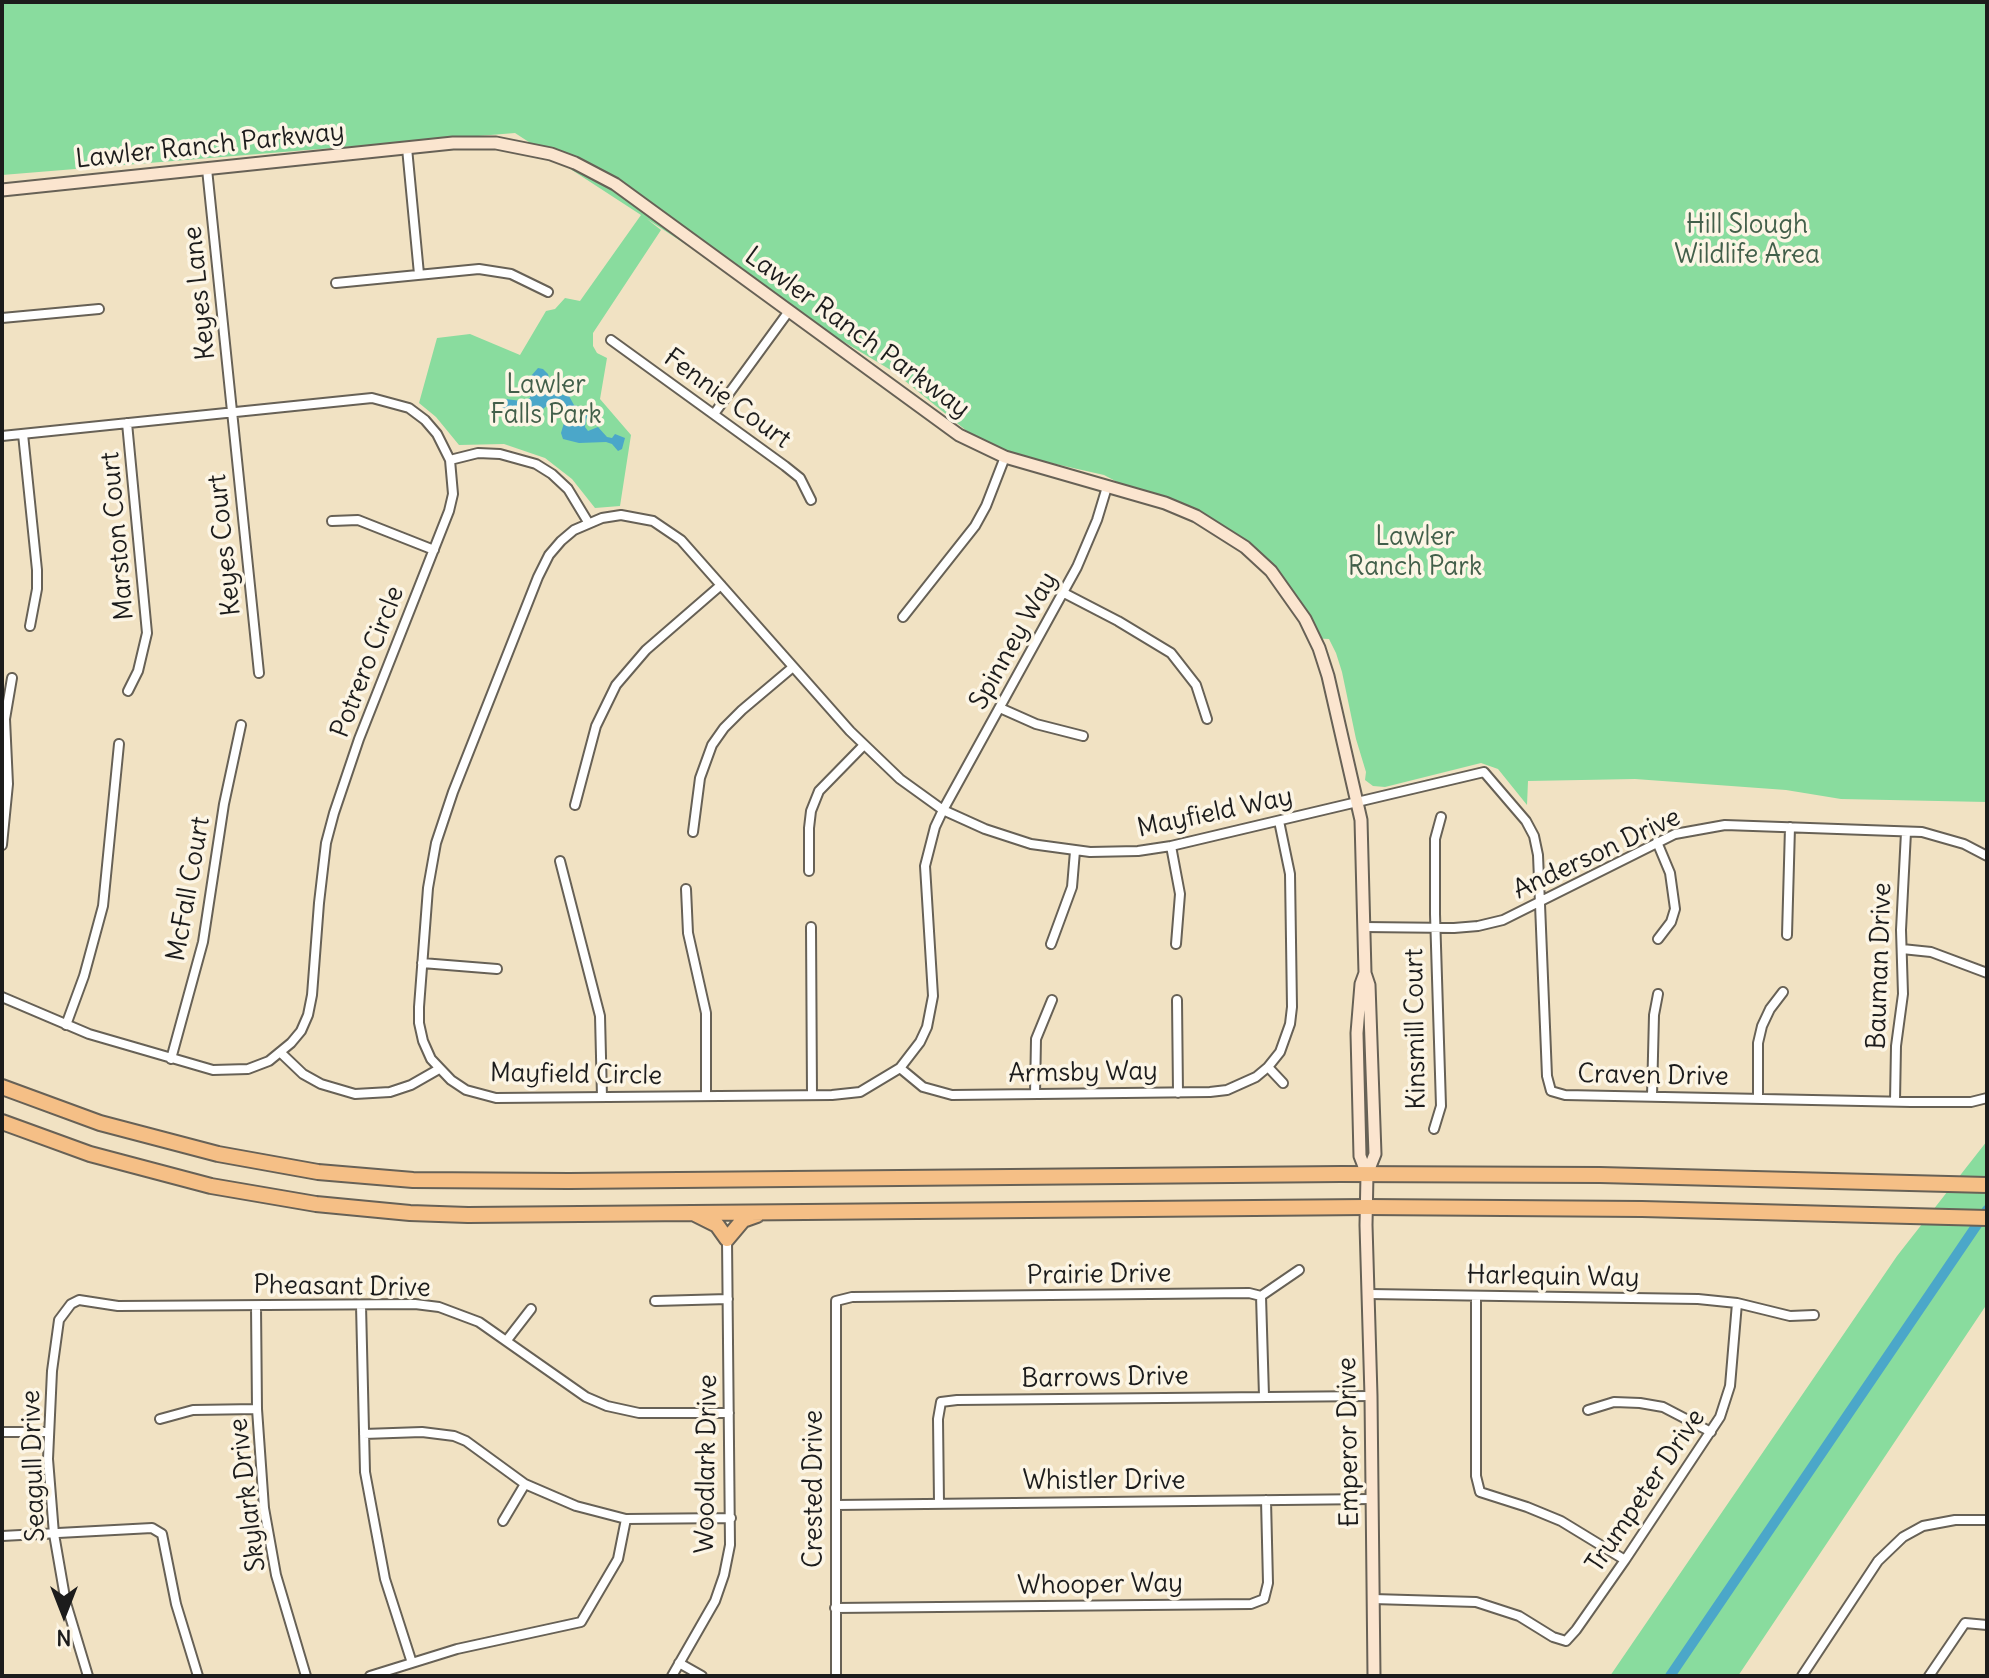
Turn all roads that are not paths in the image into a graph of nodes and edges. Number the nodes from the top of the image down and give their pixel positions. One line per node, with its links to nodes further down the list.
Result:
1 (407, 148): 2 (street, Lawler Ranch Parkway); 4 (street); 8 (street, Lawler Ranch Parkway)
2 (207, 169): 3 (street, Lawler Ranch Parkway); 11 (street, Keyes Lane)
3 (2, 190)
4 (419, 274): 5 (street); 6 (street)
5 (336, 283)
6 (548, 292)
7 (99, 309): 9 (street)
8 (789, 311): 12 (street); 16 (street, Lawler Ranch Parkway)
9 (2, 318)
10 (611, 340): 12 (street, Fennie Court)
11 (232, 413): 13 (street, Potrero Circle); 17 (street, Potrero Circle); 28 (street, Keyes Court)
12 (714, 414): 19 (street, Fennie Court)
13 (127, 423): 14 (street, Potrero Circle); 30 (street, Marston Court)
14 (23, 434): 15 (street, Potrero Circle); 26 (street)
15 (2, 436)
16 (1005, 457): 18 (street, Lawler Ranch Parkway); 25 (street)
17 (450, 460): 21 (street); 22 (street, Potrero Circle)
18 (1107, 487): 24 (street, Spinney Way); 37 (street, Lawler Ranch Parkway)
19 (811, 500)
20 (332, 521): 22 (street)
21 (588, 522): 23 (street); 62 (street, Mayfield Circle)
22 (434, 550): 71 (street, Potrero Circle)
23 (721, 585): 27 (street); 38 (street)
24 (1064, 593): 31 (street, Spinney Way); 32 (street)
25 (903, 617)
26 (30, 626)
27 (793, 667): 36 (street); 43 (street)
28 (259, 673)
29 (12, 678): 46 (street)
30 (128, 691)
31 (1000, 708): 34 (street); 39 (street, Spinney Way)
32 (1207, 719)
33 (241, 725): 72 (street, McFall Court)
34 (1083, 736)
35 (119, 744): 70 (street)
36 (863, 746): 39 (street); 51 (street)
37 (1357, 803): 41 (street, Mayfield Way); 53 (street, Mayfield Way); 55 (street, Lawler Ranch Parkway)
38 (575, 805)
39 (943, 810): 48 (street, Mayfield Way); 74 (street, Mayfield Circle)
40 (1441, 817): 56 (street, Kinsmill Court)
41 (1279, 821): 47 (street, Mayfield Way); 73 (street)
42 (1790, 827): 44 (street, Anderson Drive); 45 (street, Anderson Drive); 57 (street)
43 (693, 832)
44 (1906, 832): 49 (street, Anderson Drive); 61 (street, Bauman Drive)
45 (1657, 842): 53 (street, Anderson Drive); 58 (street)
46 (2, 845)
47 (1171, 846): 48 (street, Mayfield Way); 60 (street)
48 (1075, 851): 59 (street)
49 (1987, 856)
50 (560, 861): 83 (street)
51 (809, 871)
52 (686, 889): 81 (street)
53 (1541, 903): 56 (street, Anderson Drive); 82 (street, Craven Drive)
54 (811, 927): 80 (street)
55 (1364, 927): 56 (street, Anderson Drive); 89 (street, Lawler Ranch Parkway)
56 (1435, 928): 88 (street, Kinsmill Court)
57 (1787, 935)
58 (1658, 939)
59 (1051, 944)
60 (1176, 944)
61 (1902, 949): 64 (street); 86 (street, Bauman Drive)
62 (422, 963): 63 (street); 75 (street, Mayfield Circle)
63 (497, 969)
64 (1987, 973)
65 (1783, 992): 84 (street)
66 (1658, 994): 82 (street)
67 (2, 997): 70 (street, Potrero Circle)
68 (1052, 1000): 79 (street)
69 (1177, 1000): 78 (street)
70 (66, 1025): 72 (street, Potrero Circle)
71 (281, 1053): 72 (street, Potrero Circle); 75 (street)
72 (171, 1059)
73 (1268, 1067): 76 (street); 78 (street, Armsby Way)
74 (900, 1068): 79 (street, Armsby Way); 80 (street, Mayfield Circle)
75 (439, 1069): 83 (street, Mayfield Circle)
76 (1283, 1083)
77 (2, 1087): 89 (highway)
78 (1178, 1093): 79 (street, Armsby Way)
79 (1035, 1094)
80 (812, 1095): 81 (street, Mayfield Circle)
81 (706, 1096): 83 (street, Mayfield Circle)
82 (1652, 1096): 84 (street, Craven Drive)
83 (602, 1097)
84 (1758, 1098): 86 (street, Craven Drive)
85 (1987, 1098): 86 (street, Craven Drive)
86 (1895, 1101)
87 (2, 1122): 93 (highway)
88 (1434, 1129)
89 (1367, 1174): 90 (highway); 91 (street, Lawler Ranch Parkway)
90 (1981, 1185)
91 (1366, 1207): 92 (highway); 94 (highway); 97 (street, Emperor Drive)
92 (765, 1212): 93 (highway); 95 (highway)
93 (691, 1213): 95 (highway)
94 (1987, 1218)
95 (727, 1239): 100 (street, Woodlark Drive)
96 (1299, 1270): 98 (street)
97 (1369, 1294): 99 (street, Harlequin Way); 111 (street, Emperor Drive)
98 (1261, 1296): 102 (street, Prairie Drive); 110 (street)
99 (1476, 1296): 103 (street, Harlequin Way); 131 (street)
100 (728, 1299): 101 (street); 114 (street, Woodlark Drive)
101 (655, 1301)
102 (836, 1301): 124 (street, Crested Drive)
103 (1737, 1303): 108 (street, Harlequin Way); 118 (street, Trumpeter Drive)
104 (71, 1304): 106 (street, Pheasant Drive); 117 (street, Seagull Drive)
105 (361, 1305): 106 (street, Pheasant Drive); 109 (street, Pheasant Drive); 119 (street)
106 (256, 1306): 112 (street, Skylark Drive)
107 (531, 1309): 109 (street)
108 (1814, 1315)
109 (507, 1340): 114 (street, Pheasant Drive)
110 (1264, 1396): 111 (street, Barrows Drive); 123 (street, Barrows Drive)
111 (1371, 1396): 121 (street, Emperor Drive)
112 (257, 1409): 115 (street); 140 (street, Skylark Drive)
113 (1588, 1410): 118 (street)
114 (729, 1413): 125 (street, Woodlark Drive)
115 (160, 1419)
116 (2, 1432): 117 (street)
117 (49, 1432): 129 (street, Seagull Drive)
118 (1711, 1432): 131 (street, Trumpeter Drive)
119 (364, 1434): 120 (street); 135 (street)
120 (525, 1484): 126 (street); 128 (street)
121 (1372, 1499): 122 (street, Whistler Drive); 132 (street, Emperor Drive)
122 (1266, 1500): 123 (street, Whistler Drive); 133 (street, Whooper Way)
123 (939, 1503): 124 (street, Whistler Drive)
124 (836, 1505): 133 (street, Crested Drive)
125 (731, 1518): 126 (street); 136 (street, Woodlark Drive)
126 (626, 1519): 135 (street)
127 (1987, 1520): 137 (street)
128 (503, 1521)
129 (54, 1534): 130 (street); 138 (street, Seagull Drive); 139 (street)
130 (2, 1536)
131 (1625, 1560): 132 (street, Trumpeter Drive)
132 (1373, 1599): 145 (street, Emperor Drive)
133 (835, 1608): 144 (street, Crested Drive)
134 (1987, 1625): 146 (street)
135 (412, 1663): 141 (street)
136 (679, 1663): 142 (street, Woodlark Drive); 143 (street)
137 (1806, 1674)
138 (88, 1676)
139 (198, 1676)
140 (306, 1676)
141 (370, 1676)
142 (672, 1676)
143 (702, 1676)
144 (836, 1676)
145 (1374, 1676)
146 (1929, 1676)

